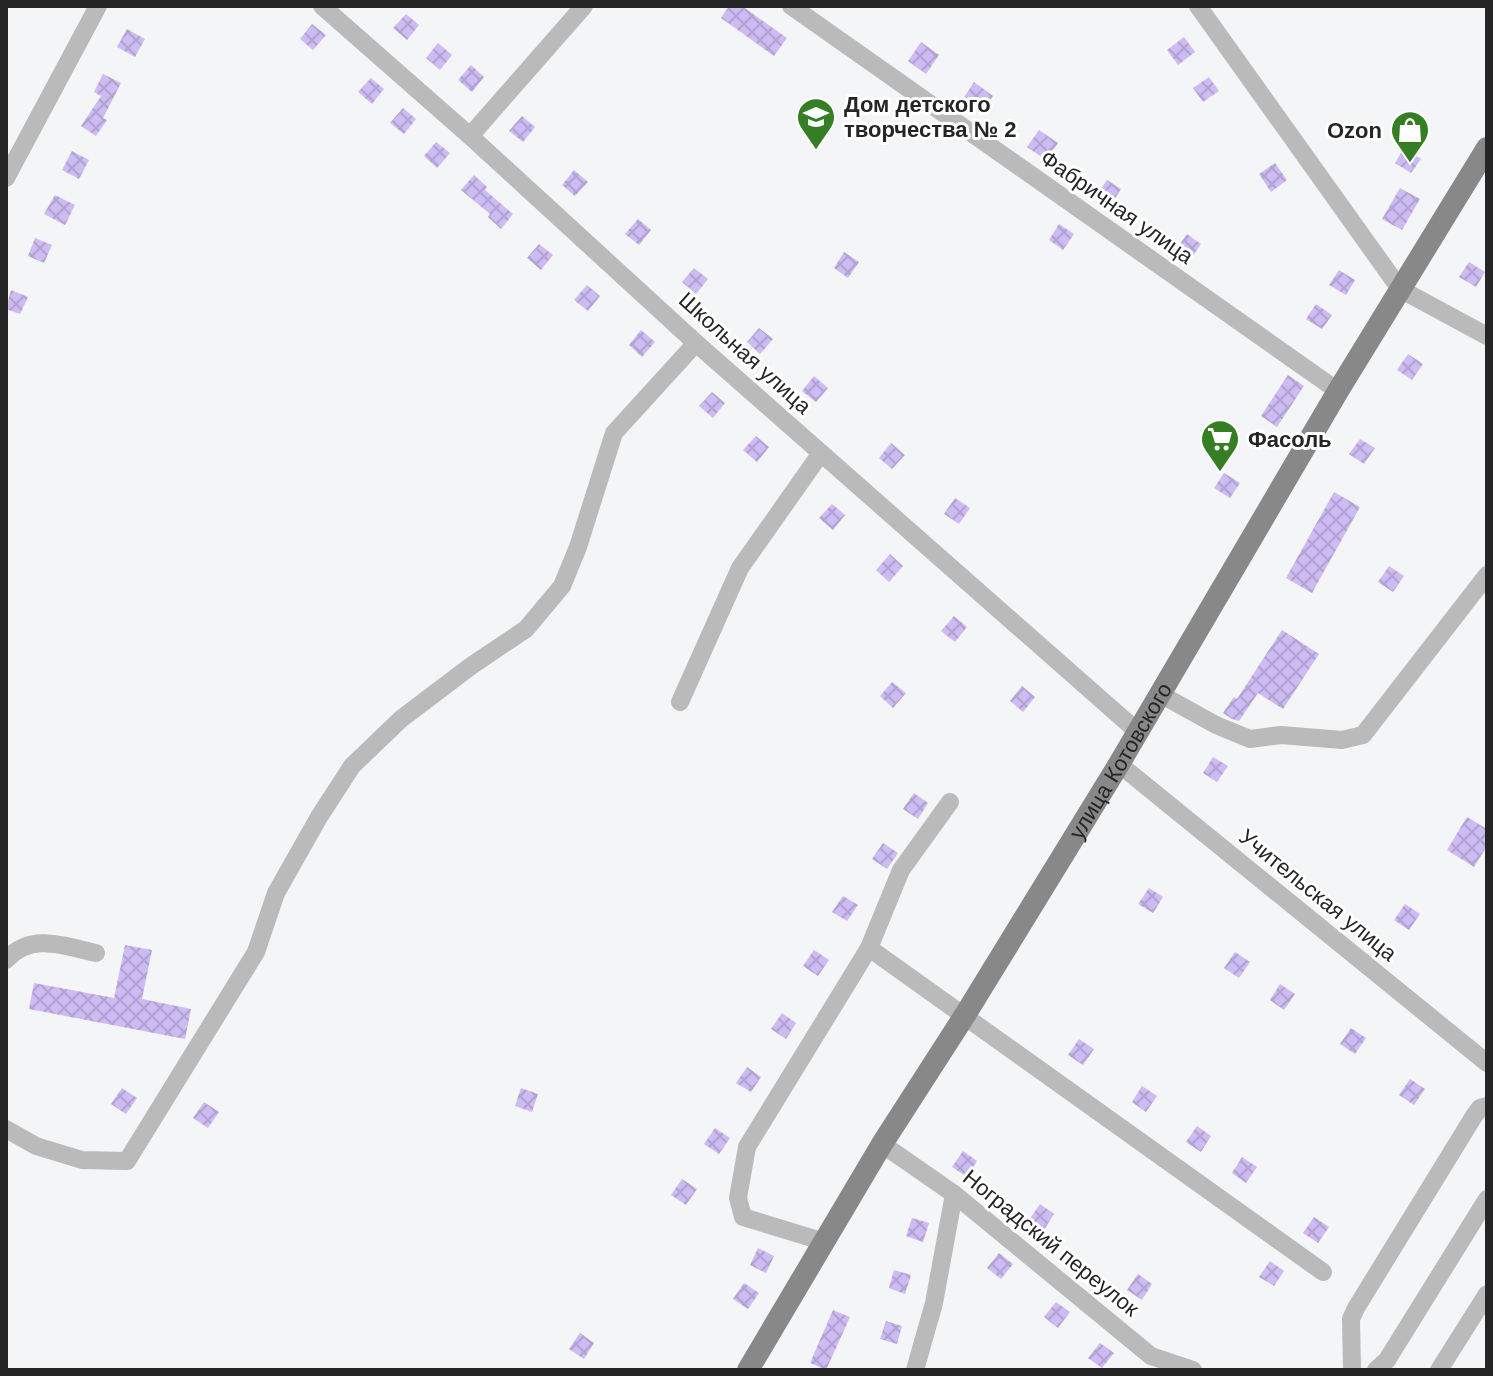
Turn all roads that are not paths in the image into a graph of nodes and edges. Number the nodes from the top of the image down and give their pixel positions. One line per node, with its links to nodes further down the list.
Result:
1 (98, 6): 8 (street)
2 (322, 6): 6 (street, Школьная улица)
3 (584, 6): 6 (street)
4 (791, 6): 12 (street, Фабричная улица)
5 (1198, 6): 9 (street)
6 (470, 136): 11 (street, Школьная улица)
7 (1487, 148): 9 (main road, улица Котовского)
8 (6, 178)
9 (1400, 289): 10 (street); 12 (main road, улица Котовского)
10 (1487, 336)
11 (696, 343): 13 (street, Школьная улица); 26 (street)
12 (1338, 391): 15 (main road, улица Котовского)
13 (821, 453): 16 (street); 17 (street, Школьная улица)
14 (1487, 575): 15 (street)
15 (1160, 694): 17 (main road, улица Котовского)
16 (680, 702)
17 (1138, 732): 18 (main road, улица Котовского)
18 (1119, 764): 23 (main road, улица Котовского); 24 (street, Учительская улица)
19 (950, 802): 20 (street)
20 (869, 948): 23 (street); 30 (street)
21 (96, 953): 22 (street)
22 (6, 960)
23 (965, 1015): 27 (main road, улица Котовского); 31 (street)
24 (1487, 1063)
25 (1487, 1106): 36 (street)
26 (6, 1129)
27 (882, 1144): 28 (street, Ноградский переулок); 30 (main road, улица Котовского)
28 (954, 1194): 34 (street); 35 (street, Ноградский переулок)
29 (1487, 1199): 37 (street)
30 (825, 1242): 33 (main road, улица Котовского)
31 (1323, 1272)
32 (1487, 1294): 38 (street)
33 (748, 1370)
34 (915, 1370)
35 (1193, 1370)
36 (1352, 1370)
37 (1376, 1370)
38 (1439, 1370)

